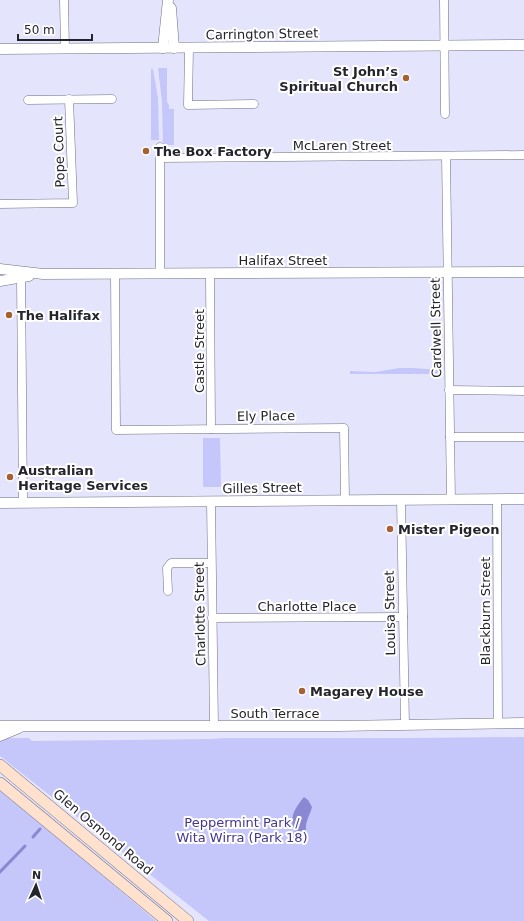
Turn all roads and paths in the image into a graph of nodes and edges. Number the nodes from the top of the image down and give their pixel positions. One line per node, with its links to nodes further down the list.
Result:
1 (64, 0): 10 (street)
2 (169, 0): 6 (street); 7 (street)
3 (444, 0): 4 (street)
4 (444, 45): 5 (street, Carrington Street); 8 (street, Carrington Street); 15 (street)
5 (524, 45)
6 (163, 48): 7 (street, Carrington Street); 10 (street, Carrington Street)
7 (174, 48): 8 (street, Carrington Street)
8 (188, 48): 14 (street)
9 (0, 49): 10 (street, Carrington Street)
10 (64, 49)
11 (69, 99): 12 (street, Pope Court); 13 (street, Pope Court); 20 (street, Pope Court)
12 (112, 99)
13 (28, 100)
14 (254, 104)
15 (445, 114)
16 (160, 147): 19 (street)
17 (524, 155): 18 (street, McLaren Street)
18 (446, 156): 19 (street, McLaren Street); 22 (street, Cardwell Street)
19 (161, 158): 26 (street)
20 (0, 204)
21 (0, 269): 24 (street, Halifax Street)
22 (447, 272): 23 (street, Halifax Street); 27 (street, Halifax Street); 30 (street, Cardwell Street)
23 (524, 272)
24 (43, 274): 25 (street, Halifax Street); 28 (street, Halifax Street)
25 (115, 274): 26 (street, Halifax Street); 32 (street, Ely Place)
26 (160, 274): 27 (street, Halifax Street)
27 (210, 274): 32 (street, Castle Street)
28 (21, 277): 29 (street, Halifax Street); 41 (street)
29 (0, 281)
30 (449, 390): 31 (street); 33 (street, Cardwell Street)
31 (524, 391)
32 (211, 429): 37 (street, Ely Place)
33 (450, 437): 34 (street); 39 (street, Cardwell Street)
34 (524, 437)
35 (497, 499): 36 (street, Gilles Street); 39 (street, Gilles Street); 48 (street, Blackburn Street)
36 (524, 499)
37 (346, 500): 38 (street, Gilles Street); 40 (street, Gilles Street)
38 (400, 500): 39 (street, Gilles Street); 45 (street, Louisa Street)
39 (451, 500)
40 (211, 502): 41 (street, Gilles Street); 43 (street, Charlotte Street)
41 (23, 503): 42 (street, Gilles Street)
42 (0, 504)
43 (212, 563): 44 (street); 46 (street, Charlotte Street)
44 (168, 591)
45 (403, 617): 46 (street, Charlotte Place); 49 (street, Louisa Street)
46 (212, 618): 52 (street, Charlotte Street)
47 (524, 723): 48 (street, South Terrace)
48 (498, 724): 49 (street, South Terrace)
49 (405, 725): 52 (street, South Terrace)
50 (0, 726): 51 (street, South Terrace)
51 (26, 726): 52 (street, South Terrace); 53 (street, South Terrace)
52 (214, 726)
53 (0, 736)
54 (0, 765): 56 (main road, Glen Osmond Road)
55 (0, 783): 57 (main road, Glen Osmond Road)
56 (78, 830): 57 (main road); 59 (main road, Glen Osmond Road)
57 (68, 840): 58 (main road, Glen Osmond Road)
58 (167, 921)
59 (188, 921)

